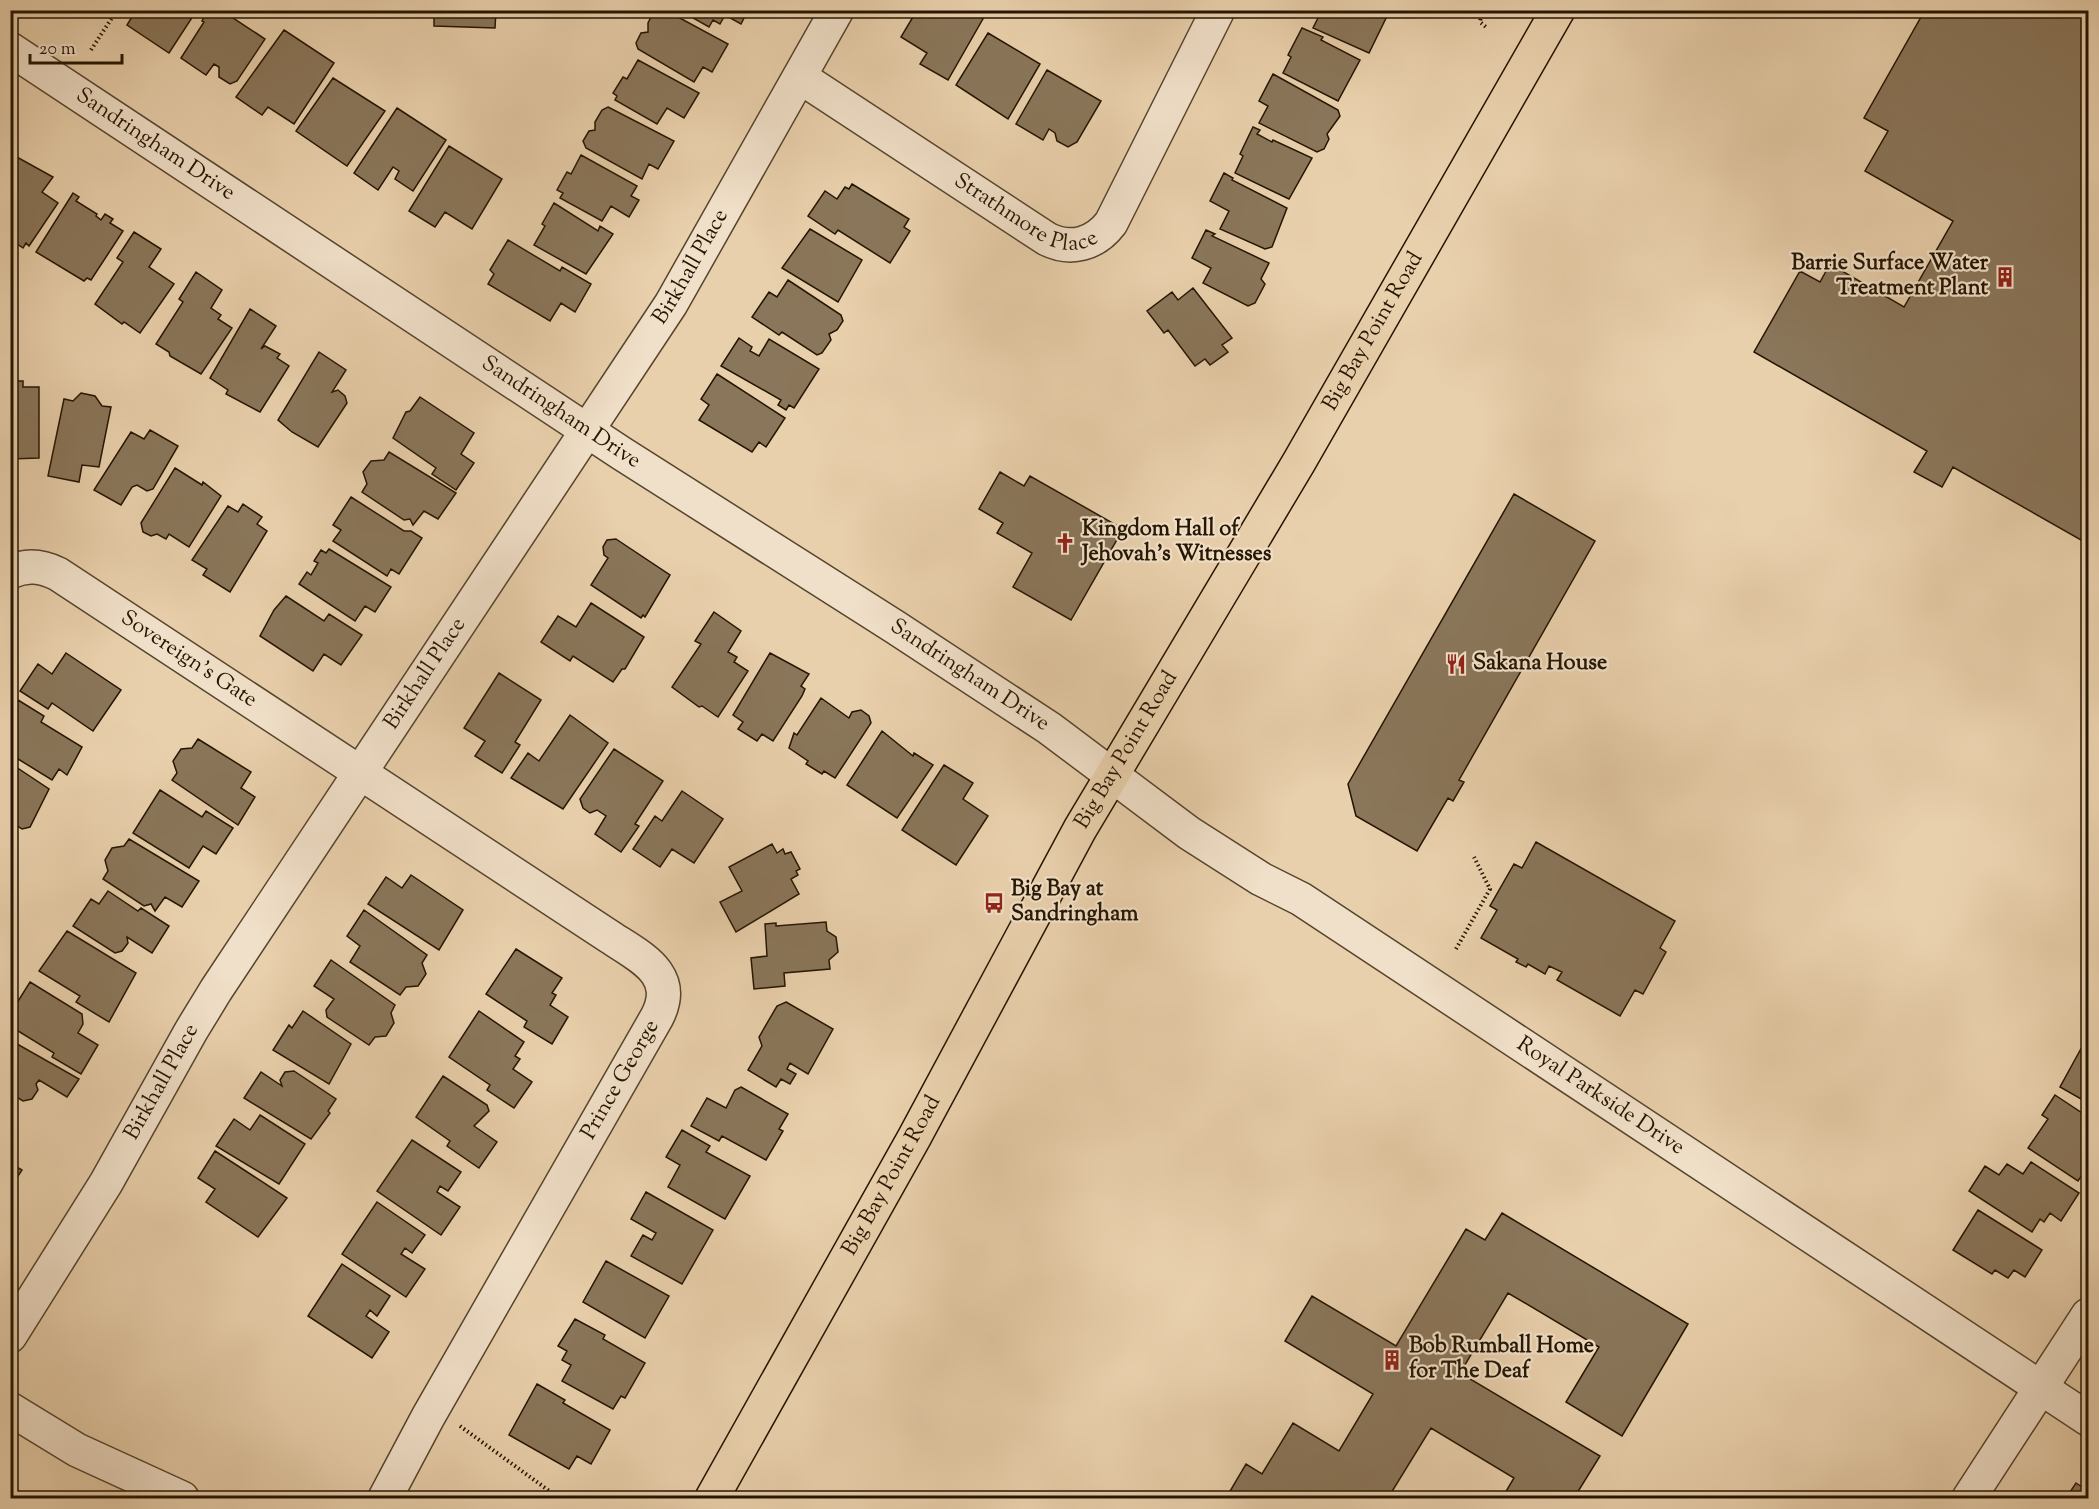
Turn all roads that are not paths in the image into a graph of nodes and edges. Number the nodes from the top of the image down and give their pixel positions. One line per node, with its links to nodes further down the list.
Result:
1 (837, 10): 5 (street, Birkhall Place)
2 (1218, 10): 5 (street, Strathmore Place)
3 (1558, 10): 9 (main road, Big Bay Point Road)
4 (10, 49): 6 (street, Sandringham Drive)
5 (800, 76): 6 (street, Birkhall Place)
6 (588, 431): 8 (street, Birkhall Place); 9 (street, Sandringham Drive)
7 (10, 573): 8 (street, Sovereign's Gate)
8 (359, 772): 11 (street, Birkhall Place); 16 (street, Prince George)
9 (1112, 775): 12 (street, Royal Parkside Drive); 17 (main road, Big Bay Point Road)
10 (2088, 1315): 12 (street)
11 (10, 1336)
12 (2041, 1388): 14 (street, Royal Parkside Drive); 18 (street)
13 (10, 1408): 15 (street)
14 (2088, 1419)
15 (182, 1498)
16 (385, 1498)
17 (712, 1498)
18 (1970, 1498)

